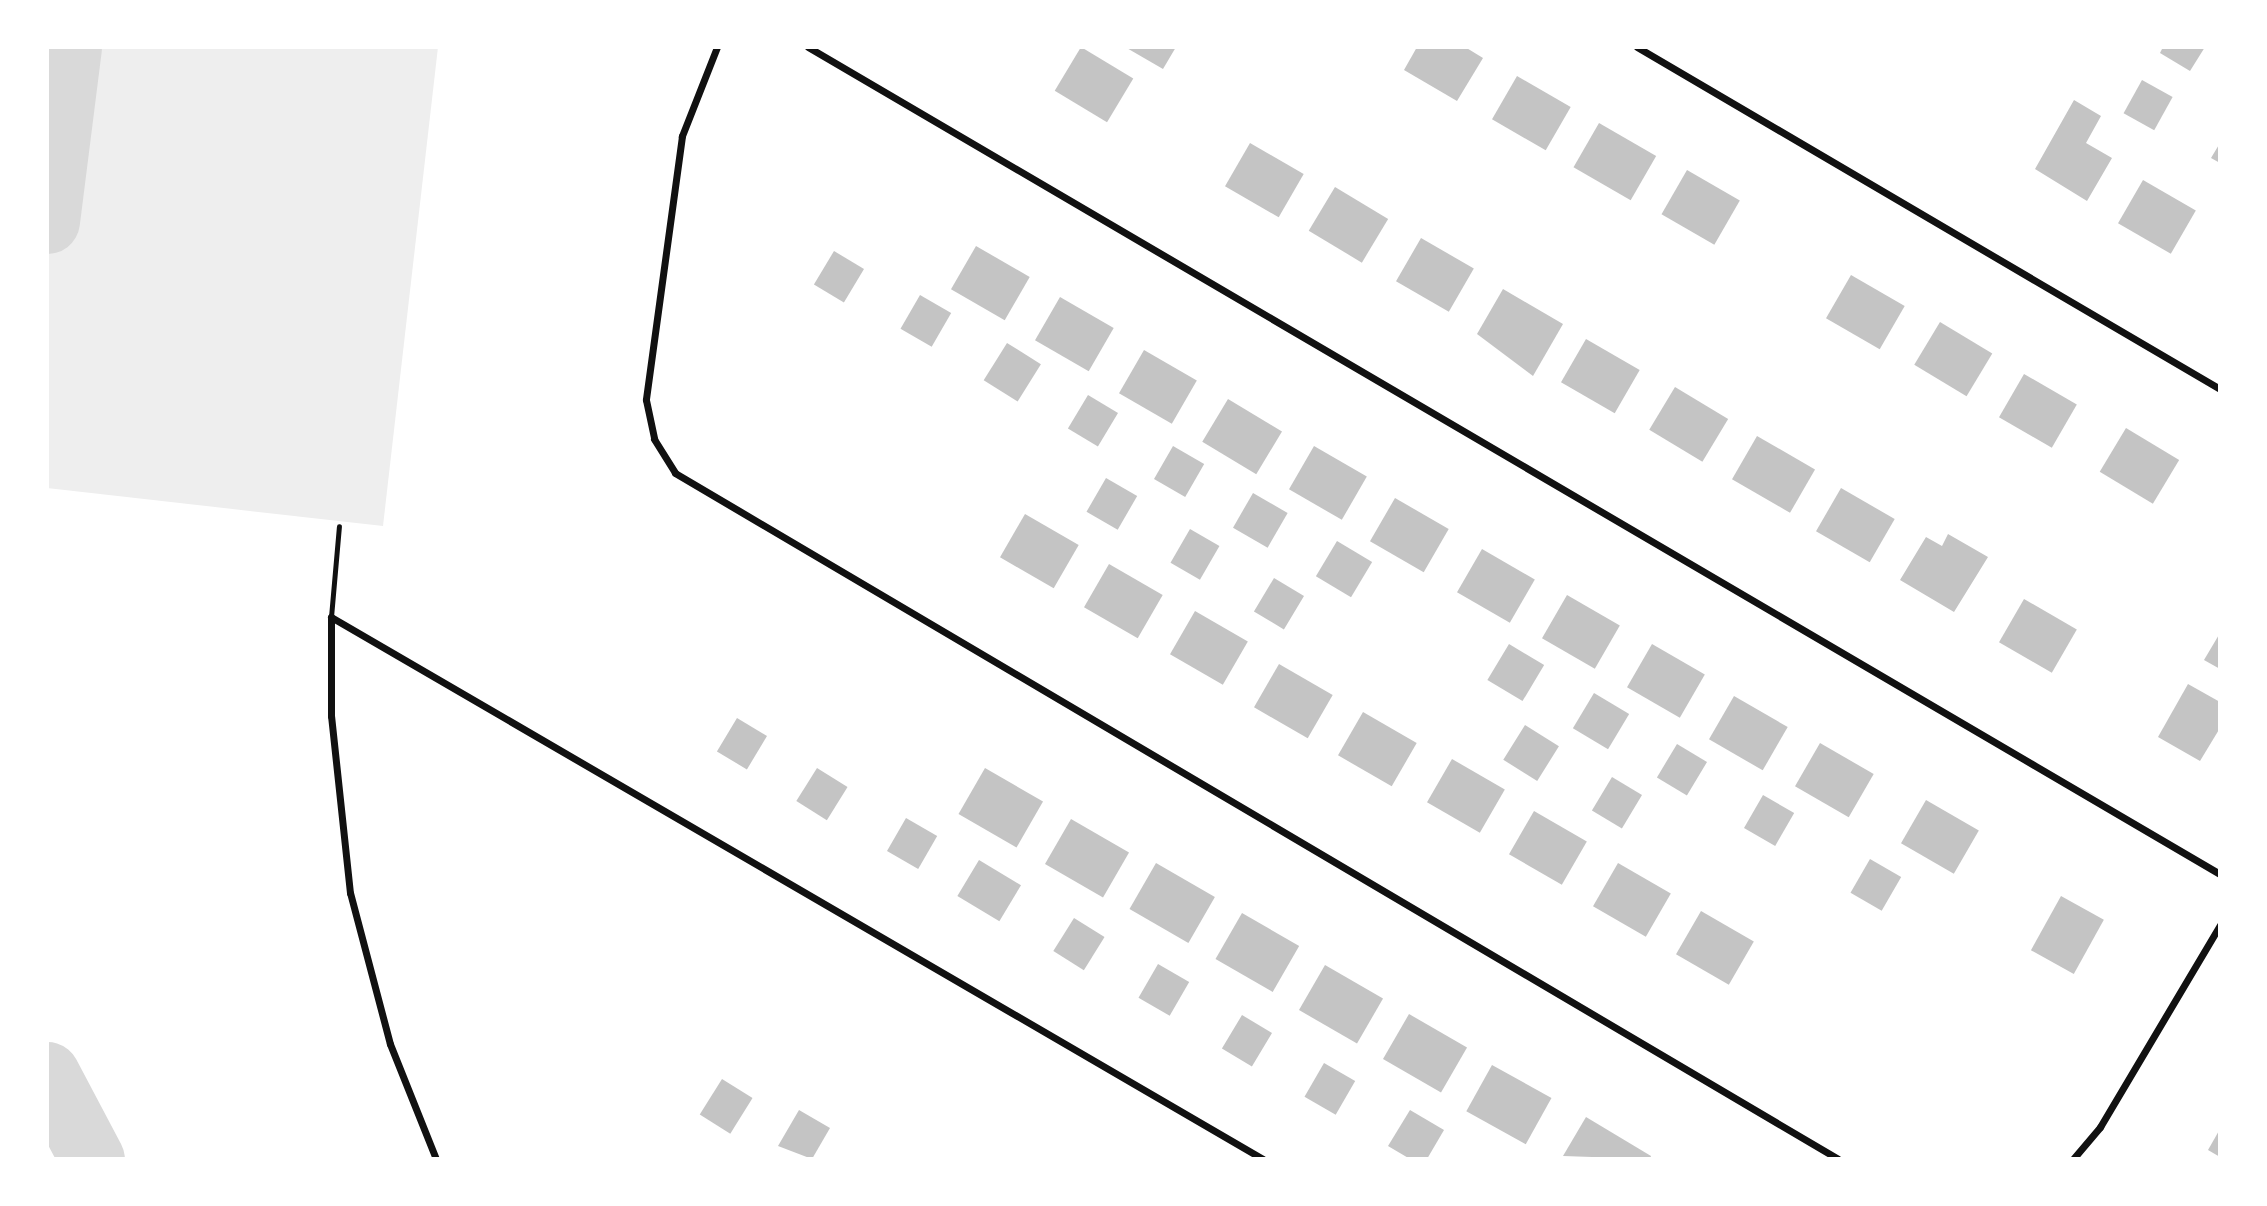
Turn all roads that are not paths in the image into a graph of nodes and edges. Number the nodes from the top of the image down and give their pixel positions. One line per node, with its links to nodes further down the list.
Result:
1 (717, 47): 11 (street)
2 (808, 47): 7 (street)
3 (1637, 47): 4 (street)
4 (2220, 389)
5 (339, 526): 6 (lane)
6 (331, 617): 9 (street); 10 (street)
7 (2220, 874)
8 (2220, 925): 12 (street)
9 (436, 1159)
10 (1263, 1159)
11 (1838, 1159)
12 (2073, 1159)

